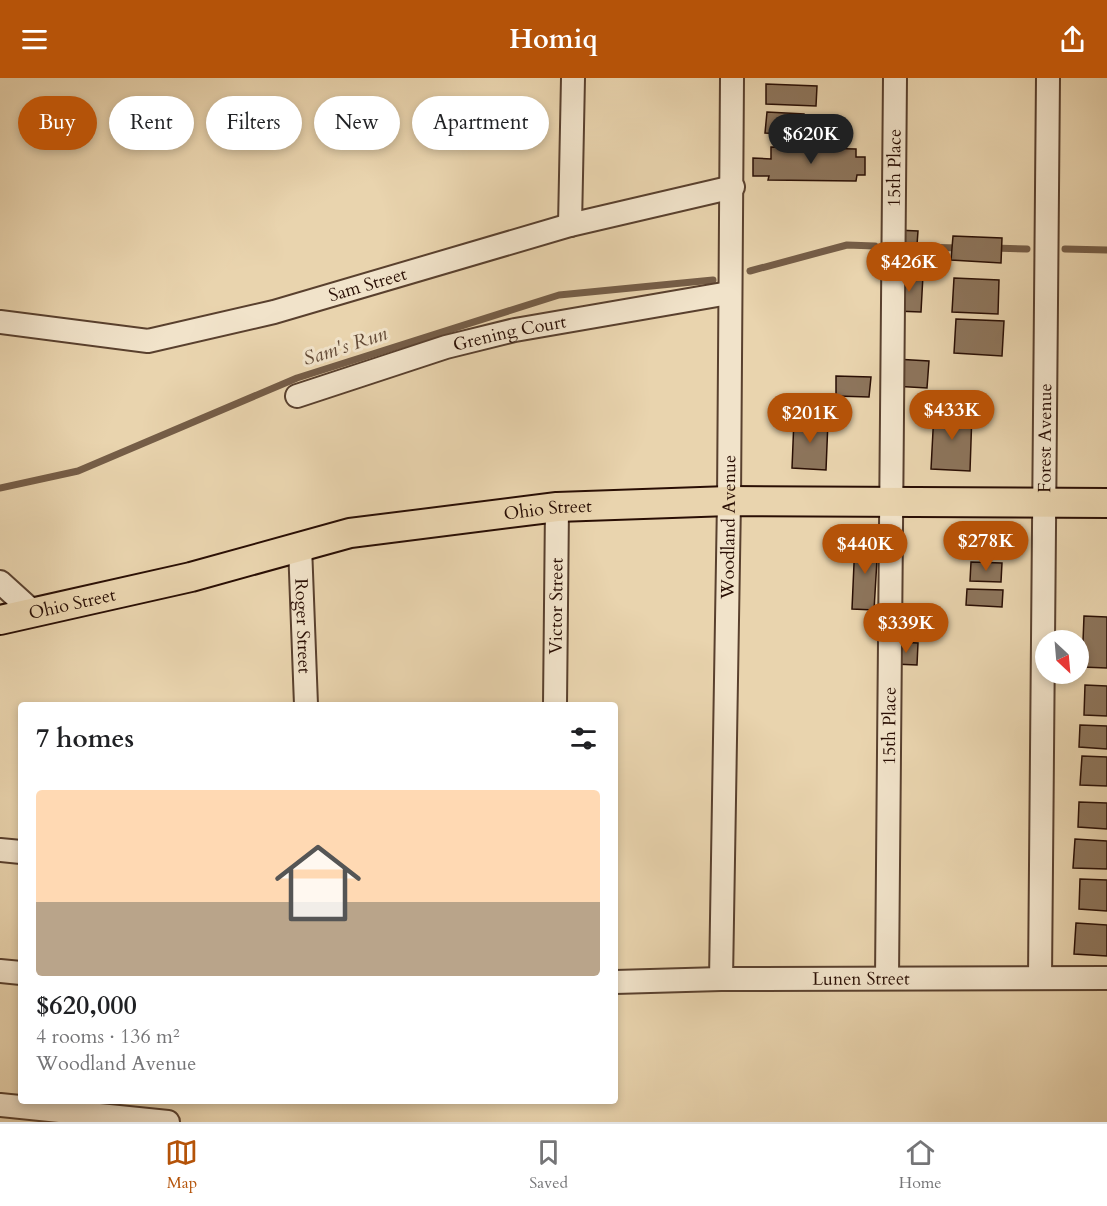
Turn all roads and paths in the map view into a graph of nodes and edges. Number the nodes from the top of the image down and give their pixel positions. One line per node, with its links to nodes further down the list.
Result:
1 (573, 78): 6 (street)
2 (732, 78): 5 (street, Woodland Avenue)
3 (895, 78): 11 (street, 15th Place)
4 (1048, 78): 12 (street, Forest Avenue)
5 (733, 186): 6 (street, Sam Street); 7 (street, Woodland Avenue)
6 (570, 225): 8 (street, Sam Street)
7 (729, 293): 9 (street, Grening Court); 10 (street, Woodland Avenue)
8 (0, 322)
9 (297, 396)
10 (729, 501): 11 (main road, Ohio Street); 14 (main road, Ohio Street); 28 (street, Woodland Avenue)
11 (891, 502): 12 (main road, Ohio Street); 25 (street, 15th Place)
12 (1044, 503): 13 (main road, Ohio Street); 26 (street, Forest Avenue)
13 (1107, 503)
14 (557, 507): 15 (main road, Ohio Street); 20 (street, Victor Street)
15 (300, 546): 17 (main road, Ohio Street); 19 (street, Roger Street)
16 (0, 582): 17 (street)
17 (32, 611): 18 (main road, Ohio Street)
18 (0, 620)
19 (306, 702)
20 (555, 702)
21 (0, 850): 22 (street)
22 (18, 852)
23 (0, 972): 24 (street)
24 (18, 973)
25 (887, 978): 26 (street, Lunen Street); 28 (street, Lunen Street)
26 (1040, 978): 27 (street, Lunen Street)
27 (1107, 978)
28 (721, 979): 29 (street, Lunen Street)
29 (618, 982)
30 (0, 1105): 31 (street)
31 (168, 1122)

